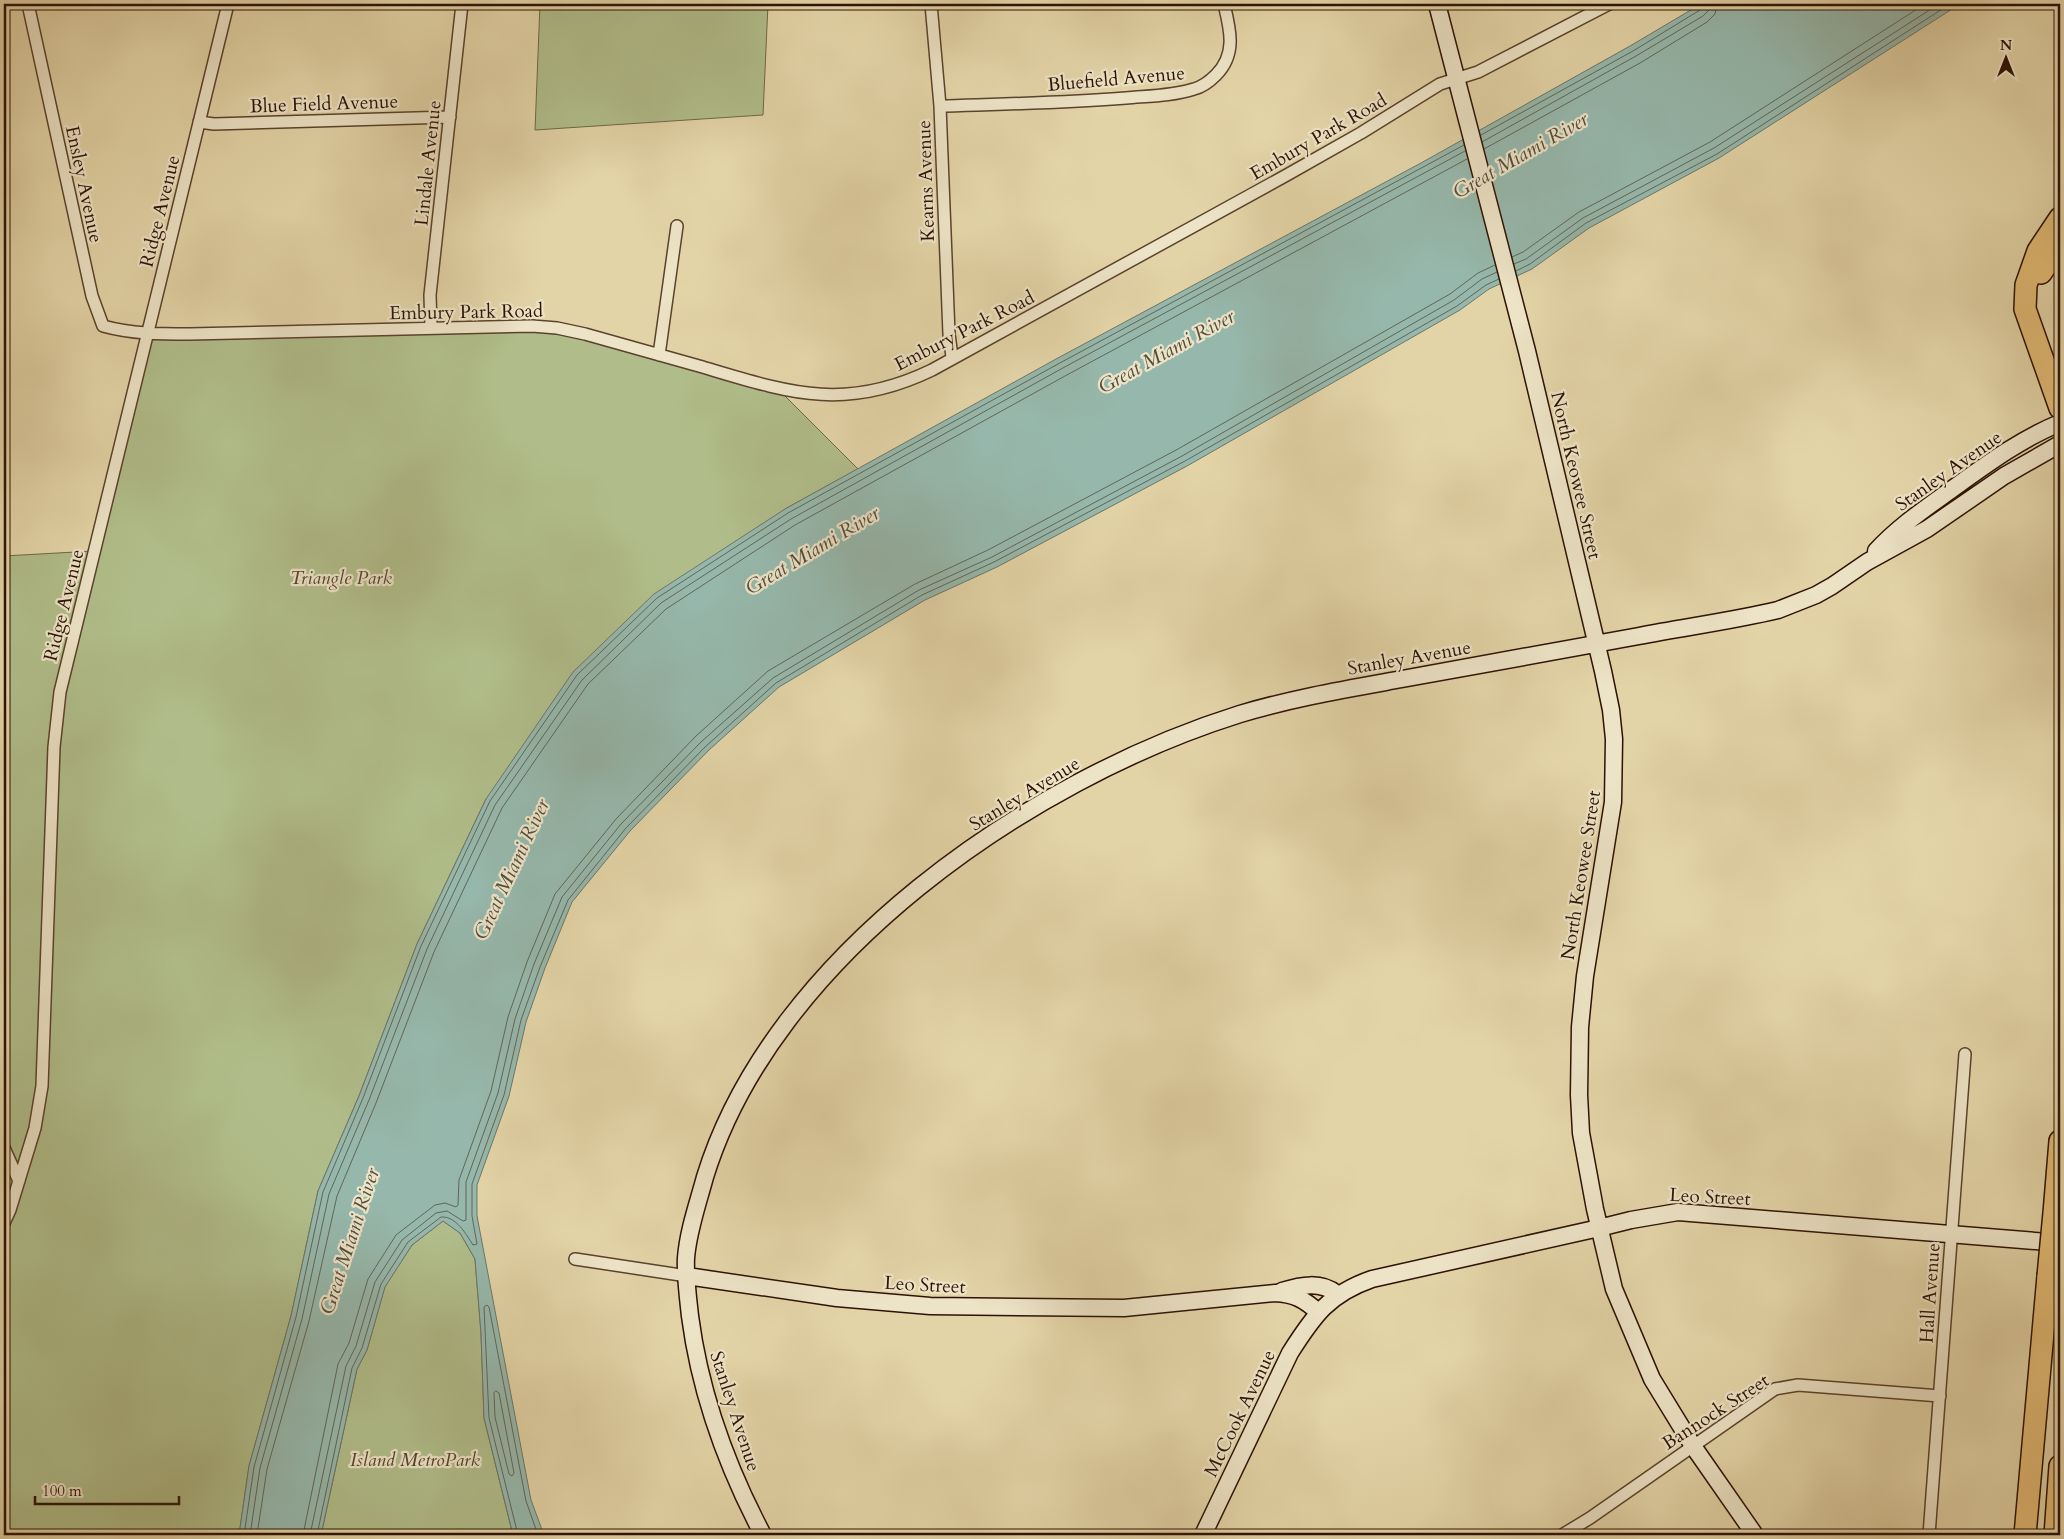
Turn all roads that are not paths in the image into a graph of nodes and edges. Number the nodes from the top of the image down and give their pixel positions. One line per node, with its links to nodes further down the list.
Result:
1 (28, 4): 16 (street, Ensley Avenue)
2 (228, 4): 11 (street, Ridge Avenue)
3 (462, 4): 10 (street, Lindale Avenue)
4 (931, 4): 9 (street, Kearns Avenue)
5 (1224, 4): 9 (street, Bluefield Avenue)
6 (1437, 4): 8 (street, North Keowee Street)
7 (1609, 4): 8 (street, Embury Park Road)
8 (1457, 78): 18 (street, Embury Park Road); 24 (street, North Keowee Street)
9 (940, 106): 18 (street, Kearns Avenue)
10 (450, 117): 11 (street, Blue Field Avenue); 15 (street, Lindale Avenue)
11 (199, 122): 16 (street, Ridge Avenue)
12 (2060, 218): 20 (highway)
13 (677, 226): 17 (street)
14 (2060, 247): 19 (highway)
15 (431, 327): 16 (street, Embury Park Road); 17 (street, Embury Park Road)
16 (147, 334): 28 (street, Ridge Avenue)
17 (659, 355): 18 (street, Embury Park Road)
18 (952, 358)
19 (2060, 381)
20 (2060, 408)
21 (2060, 423): 23 (street, Stanley Avenue)
22 (2060, 444): 23 (street, Stanley Avenue)
23 (1866, 562): 24 (street, Stanley Avenue)
24 (1597, 643): 30 (street, North Keowee Street); 34 (street, Stanley Avenue)
25 (1965, 1054): 31 (street, Hall Avenue)
26 (2060, 1141): 46 (highway, bridge)
27 (4, 1148): 28 (street)
28 (19, 1181): 29 (street, Ridge Avenue)
29 (4, 1223)
30 (1599, 1228): 31 (street, Leo Street); 36 (street, Leo Street); 39 (street, North Keowee Street)
31 (1951, 1235): 32 (street, Leo Street); 38 (street, Hall Avenue)
32 (2060, 1243)
33 (575, 1259): 34 (street, Leo Street)
34 (687, 1276): 35 (street, Leo Street); 41 (street, Stanley Avenue)
35 (1275, 1293): 36 (street, Leo Street); 37 (street, Leo Street)
36 (1337, 1294): 37 (street, Leo Street)
37 (1318, 1312): 42 (street, McCook Avenue)
38 (1940, 1396): 39 (street, Bannock Street); 45 (street, Hall Avenue)
39 (1693, 1446): 43 (street, Bannock Street); 44 (street, North Keowee Street)
40 (2060, 1466): 47 (highway)
41 (763, 1535)
42 (1203, 1535)
43 (1562, 1535)
44 (1755, 1535)
45 (1929, 1535)
46 (2025, 1535)
47 (2054, 1535)

